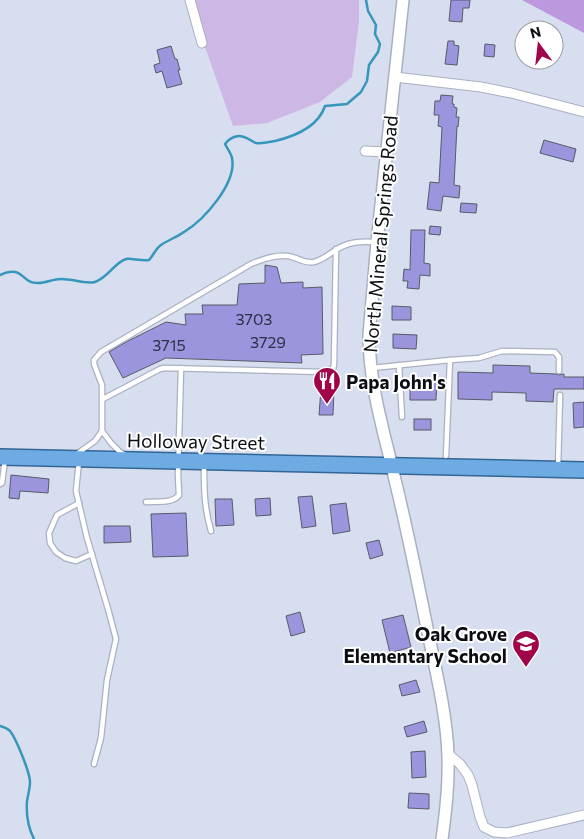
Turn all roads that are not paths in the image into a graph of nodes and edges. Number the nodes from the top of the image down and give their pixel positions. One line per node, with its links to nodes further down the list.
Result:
1 (190, 0): 3 (street)
2 (403, 0): 4 (street, North Mineral Springs Road)
3 (202, 43)
4 (395, 77): 5 (street); 7 (street, North Mineral Springs Road)
5 (584, 112)
6 (365, 151): 7 (street)
7 (386, 152): 8 (street, North Mineral Springs Road)
8 (376, 242): 9 (lane); 13 (street, North Mineral Springs Road)
9 (336, 250): 12 (lane); 16 (lane)
10 (450, 360): 11 (lane); 14 (lane); 19 (lane)
11 (399, 365): 13 (lane); 17 (lane)
12 (181, 368): 16 (lane); 23 (lane)
13 (371, 368): 25 (street, North Mineral Springs Road)
14 (559, 371)
15 (560, 395): 26 (lane)
16 (103, 400): 18 (lane)
17 (402, 417)
18 (102, 431): 21 (lane); 22 (lane)
19 (446, 456)
20 (2, 457): 21 (highway, Holloway Street); 28 (lane)
21 (73, 459): 22 (highway, Holloway Street); 30 (lane)
22 (135, 460): 23 (highway, Holloway Street)
23 (178, 461): 24 (highway, Holloway Street); 29 (lane)
24 (204, 462): 25 (highway, Holloway Street); 31 (lane)
25 (392, 466): 26 (highway, Holloway Street); 33 (street, North Mineral Springs Road)
26 (558, 469): 27 (highway, Holloway Street)
27 (584, 470)
28 (0, 484)
29 (146, 502)
30 (79, 503): 32 (lane); 32 (lane)
31 (211, 531)
32 (92, 554): 34 (lane)
33 (448, 754): 35 (street); 36 (street, North Mineral Springs Road)
34 (94, 764)
35 (584, 815)
36 (442, 839)

